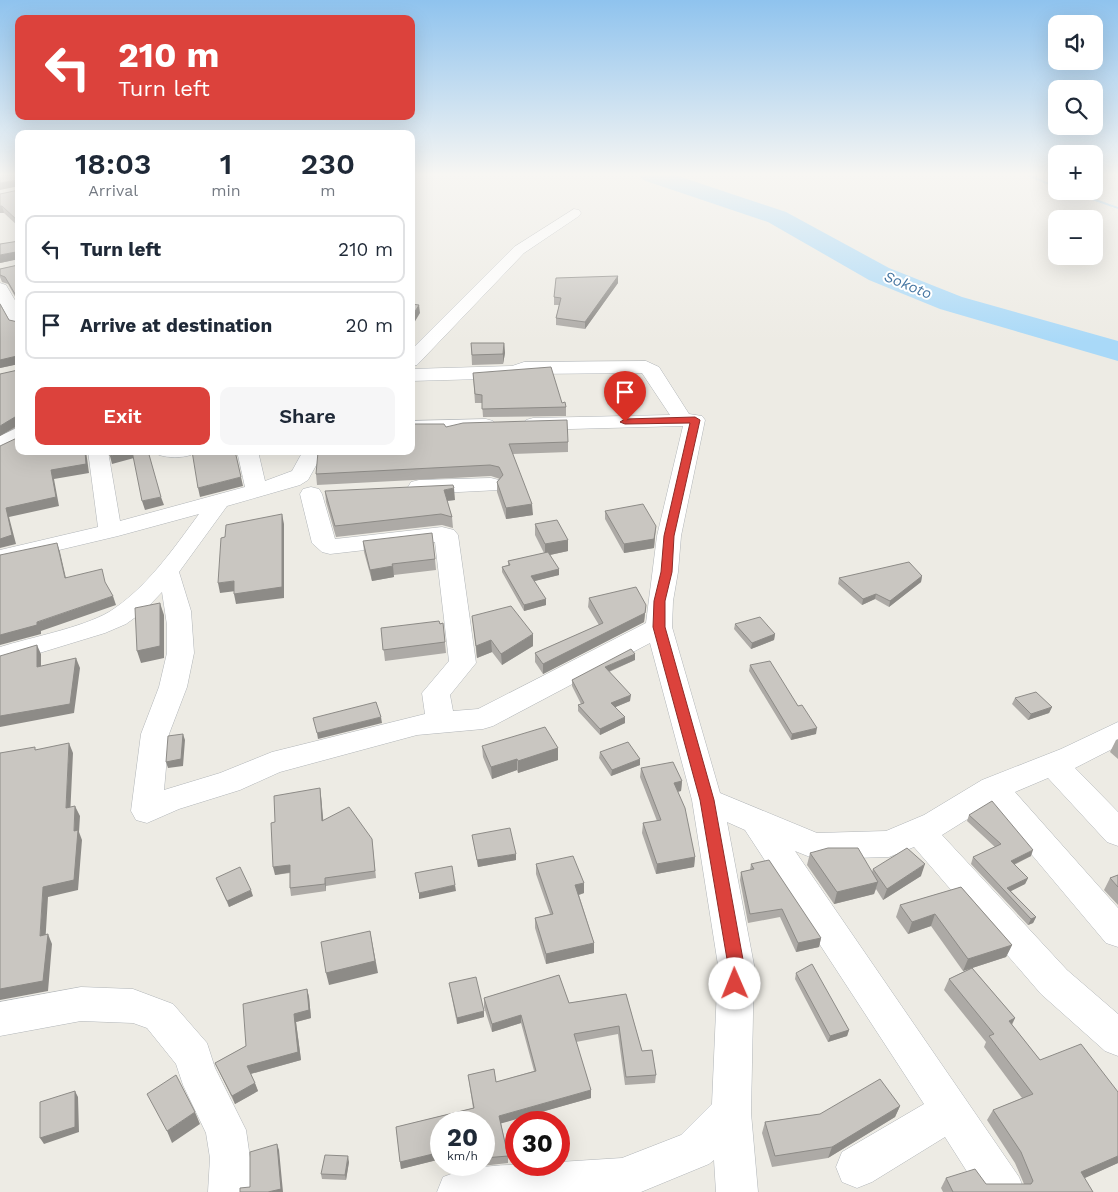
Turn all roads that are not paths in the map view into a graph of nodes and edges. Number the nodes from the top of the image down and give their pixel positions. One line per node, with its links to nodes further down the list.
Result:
1 (547, 231): 7 (street)
2 (9, 297): 3 (street)
3 (15, 313)
4 (15, 325): 5 (street)
5 (0, 330)
6 (415, 336): 7 (street)
7 (433, 338): 8 (street)
8 (415, 357)
9 (415, 375): 10 (street)
10 (683, 420): 11 (street); 27 (street)
11 (415, 427)
12 (15, 436): 13 (street)
13 (0, 445)
14 (99, 455): 22 (street)
15 (248, 455): 20 (street)
16 (312, 455): 19 (street)
17 (491, 485): 18 (street)
18 (399, 488)
19 (311, 489): 20 (street); 29 (street)
20 (258, 491): 21 (street)
21 (219, 501): 22 (street); 24 (street)
22 (110, 531): 23 (street)
23 (0, 557)
24 (167, 571): 25 (street); 26 (street)
25 (177, 606): 26 (street); 29 (street)
26 (117, 618): 28 (street)
27 (659, 627): 29 (street); 33 (street)
28 (0, 656)
29 (440, 722)
30 (1118, 733): 31 (street)
31 (1053, 764): 32 (street); 36 (street)
32 (993, 788): 35 (street); 37 (street)
33 (707, 800): 34 (street); 41 (street)
34 (755, 819): 35 (street); 40 (street)
35 (919, 831): 39 (street)
36 (1118, 833)
37 (1118, 932)
38 (0, 1018): 43 (street)
39 (1118, 1038)
40 (950, 1110): 42 (street); 46 (street)
41 (731, 1113): 44 (street); 45 (street)
42 (857, 1167)
43 (229, 1192)
44 (458, 1192)
45 (737, 1192)
46 (1004, 1192)

